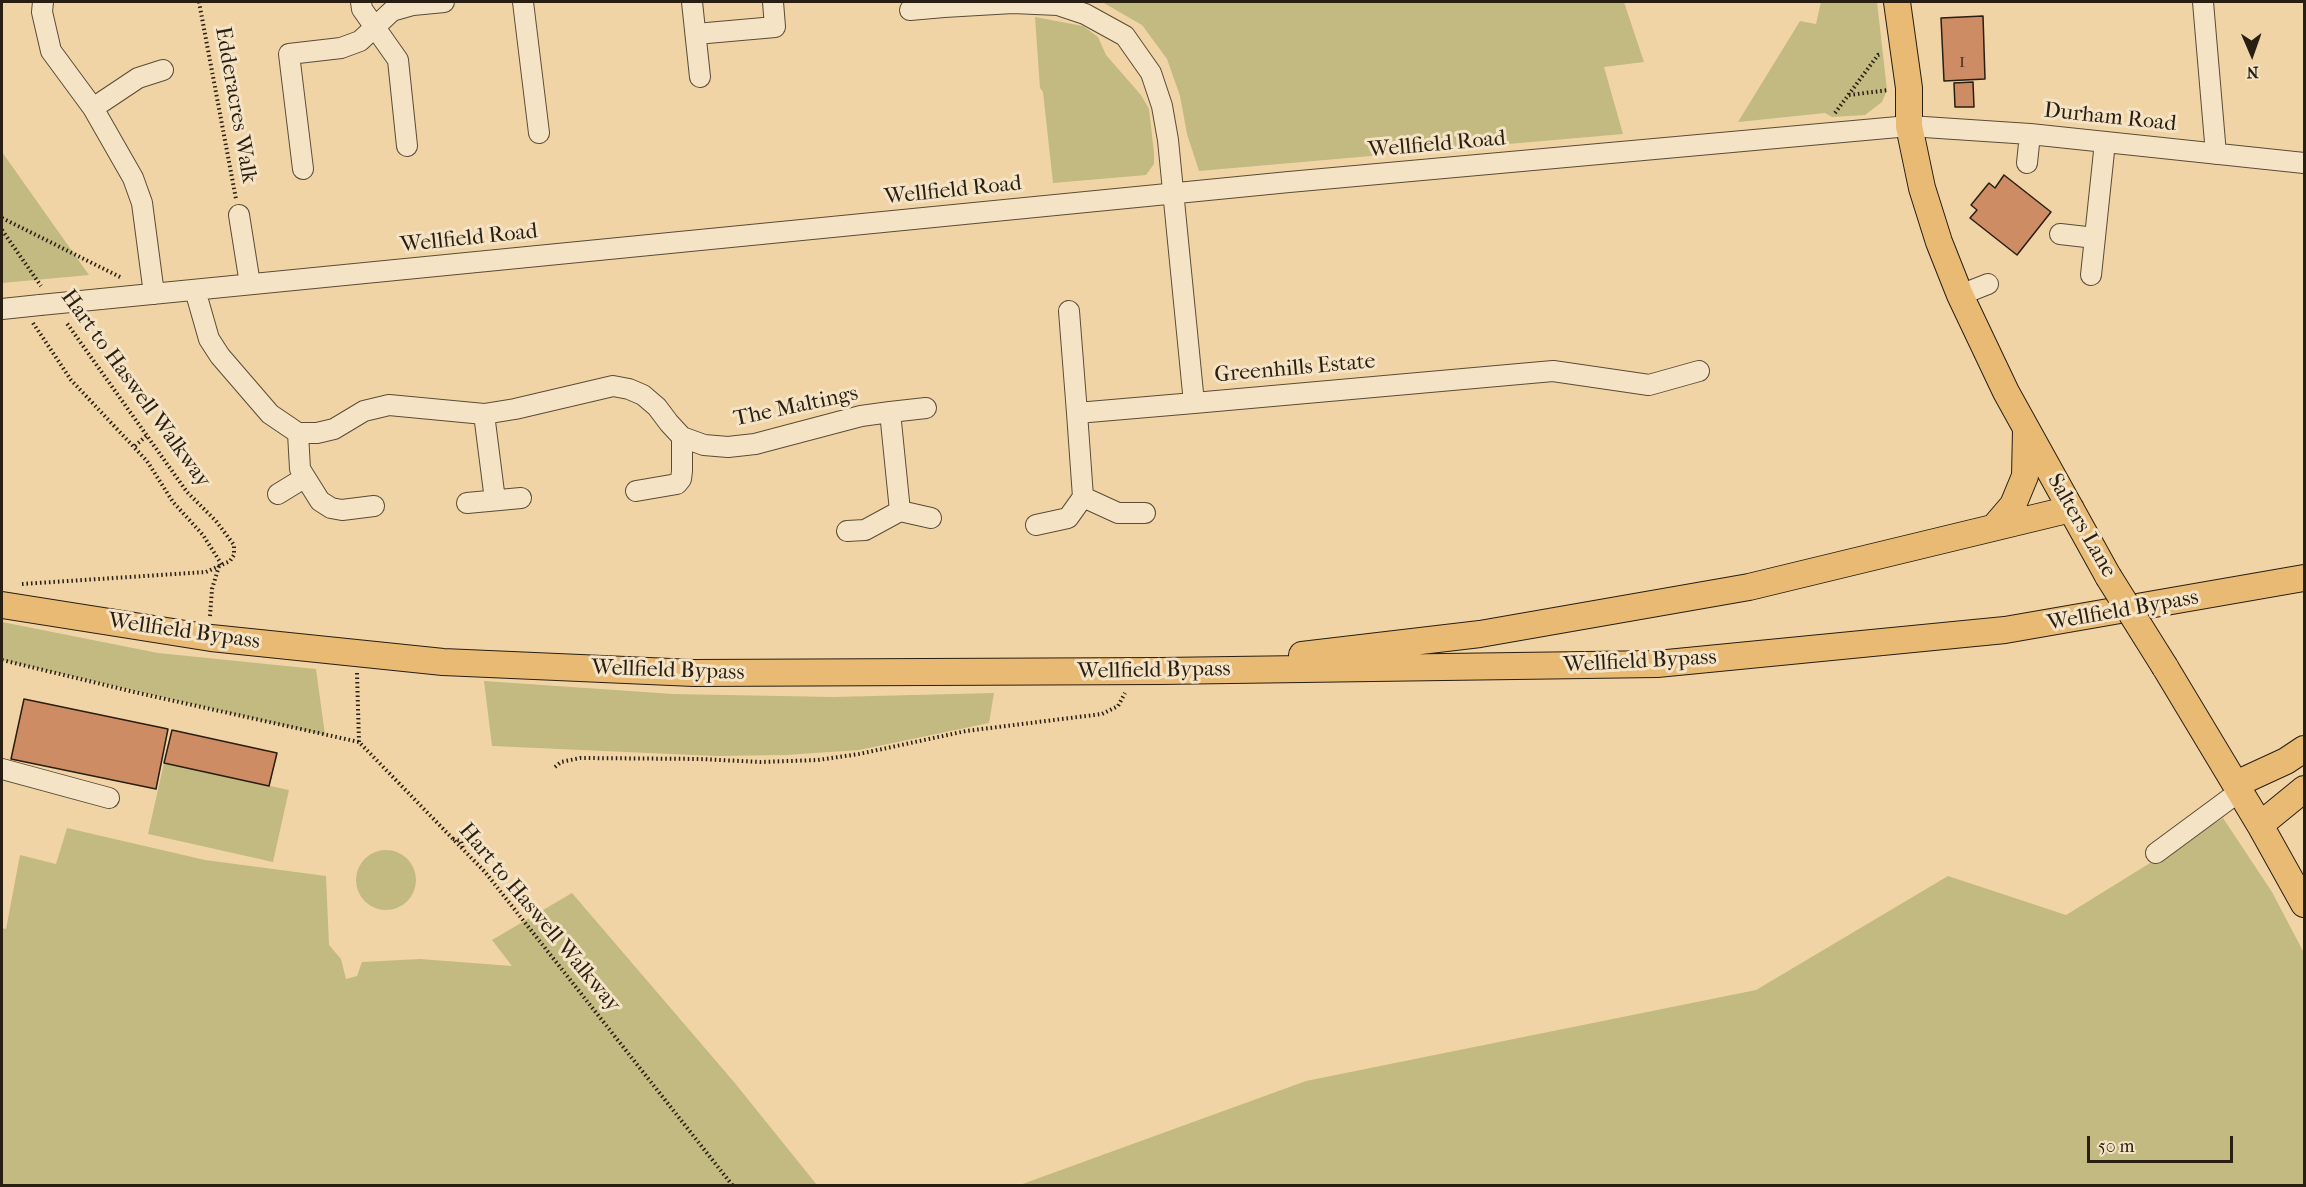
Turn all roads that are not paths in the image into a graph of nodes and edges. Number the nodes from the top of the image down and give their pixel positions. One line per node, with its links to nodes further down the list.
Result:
1 (43, 2): 15 (street)
2 (362, 2): 11 (street)
3 (444, 2): 11 (street)
4 (523, 2): 17 (street)
5 (692, 2): 12 (street)
6 (773, 2): 12 (street)
7 (1897, 2): 16 (main road, Salters Lane)
8 (2203, 2): 21 (street)
9 (944, 4): 10 (street, Greenhills Estate); 25 (street, Greenhills Estate)
10 (910, 10)
11 (374, 25): 20 (street); 24 (street)
12 (696, 34): 14 (street)
13 (163, 70): 15 (street)
14 (699, 77)
15 (93, 108): 33 (street)
16 (1909, 126): 18 (street, Durham Road); 25 (street, Wellfield Road); 34 (main road, Salters Lane)
17 (539, 133)
18 (2030, 134): 19 (street, Durham Road); 22 (street)
19 (2104, 142): 21 (street, Durham Road); 28 (street)
20 (407, 146)
21 (2216, 154): 23 (street, Durham Road)
22 (2027, 163)
23 (2304, 163)
24 (303, 169)
25 (1173, 193): 30 (street, Wellfield Road); 38 (street, Greenhills Estate)
26 (239, 214): 30 (street)
27 (2060, 234): 28 (street)
28 (2095, 238): 29 (street)
29 (2091, 275)
30 (250, 284): 32 (street, Wellfield Road)
31 (1988, 284): 34 (street)
32 (195, 290): 33 (street, Wellfield Road); 44 (street)
33 (154, 294): 35 (street, Wellfield Road, bridge)
34 (1960, 295): 43 (main road, Salters Lane)
35 (2, 309)
36 (1069, 311): 41 (street)
37 (1699, 370): 38 (street, Greenhills Estate)
38 (1194, 403): 41 (street)
39 (926, 408): 40 (street, The Maltings)
40 (890, 412): 45 (street, The Maltings); 55 (street, The Maltings)
41 (1077, 413): 49 (street)
42 (484, 414): 44 (street); 45 (street); 51 (street)
43 (2026, 429): 54 (main road, Salters Lane); 59 (main road)
44 (298, 433): 46 (street)
45 (682, 437): 47 (street)
46 (304, 478): 48 (street); 53 (street)
47 (636, 491)
48 (278, 494)
49 (1083, 497): 56 (street); 58 (street)
50 (521, 498): 51 (street)
51 (495, 500): 52 (street)
52 (467, 503)
53 (374, 506)
54 (2071, 510): 59 (main road); 68 (main road, Salters Lane, bridge)
55 (900, 511): 57 (street); 60 (street)
56 (1145, 513)
57 (931, 518)
58 (1036, 525)
59 (1995, 526): 65 (main road)
60 (847, 531)
61 (2304, 578): 62 (main road, Wellfield Bypass)
62 (2261, 587): 63 (main road); 65 (main road, Wellfield Bypass)
63 (2304, 597)
64 (3, 605): 65 (main road, Wellfield Bypass)
65 (1161, 672)
66 (2304, 749): 68 (main road)
67 (2, 769): 70 (street)
68 (2238, 787): 71 (main road, Salters Lane); 72 (street)
69 (2304, 789): 71 (main road)
70 (109, 798)
71 (2260, 825): 73 (main road, Salters Lane)
72 (2156, 854)
73 (2304, 904)

